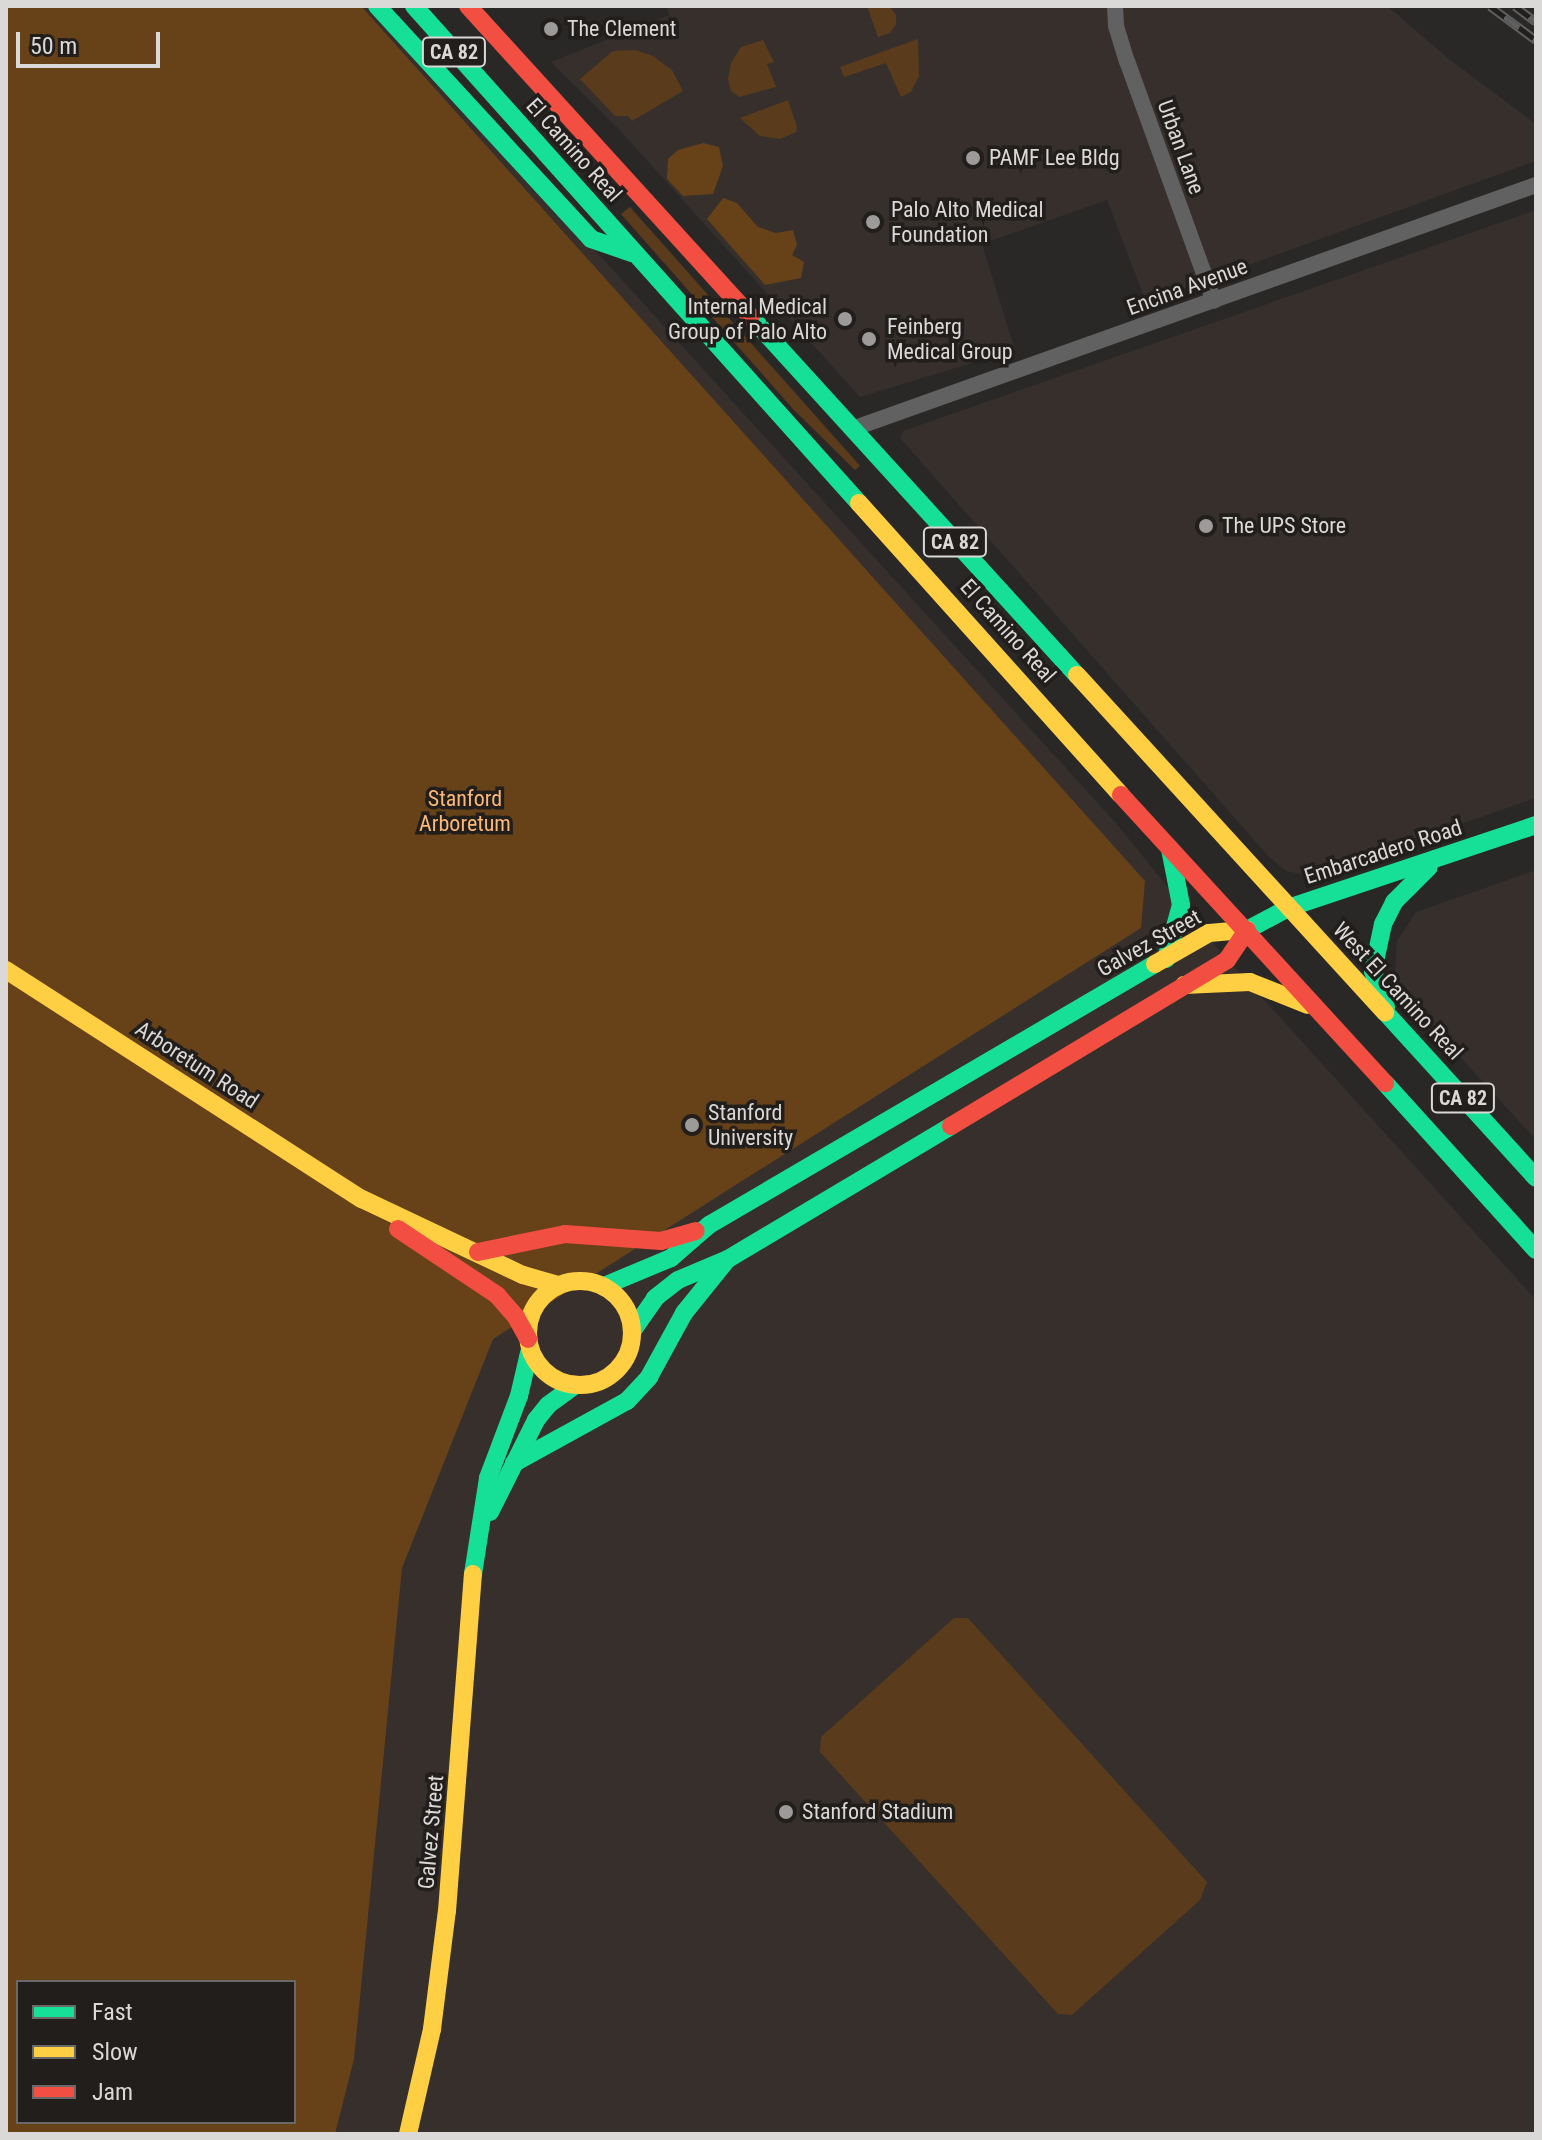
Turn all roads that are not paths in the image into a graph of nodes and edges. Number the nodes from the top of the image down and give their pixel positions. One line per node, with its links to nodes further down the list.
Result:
1 (377, 6): 6 (main road)
2 (414, 6): 6 (main road, El Camino Real / CA 82)
3 (468, 6): 8 (main road, El Camino Real / CA 82)
4 (1115, 6): 7 (street, Urban Lane)
5 (1536, 185): 7 (street, Encina Avenue)
6 (636, 254): 10 (main road, El Camino Real / CA 82)
7 (1214, 301): 8 (street, Encina Avenue)
8 (852, 429): 12 (main road, El Camino Real / CA 82)
9 (1536, 825): 11 (main road, Embarcadero Road)
10 (1170, 849): 13 (main road, El Camino Real / CA 82); 14 (main road)
11 (1436, 861): 12 (main road, Embarcadero Road); 18 (main road)
12 (1288, 908): 13 (main road, Embarcadero Road); 18 (main road, West El Camino Real / CA 82)
13 (1247, 930): 14 (main road, Galvez Street); 16 (main road); 17 (main road, El Camino Real / CA 82)
14 (1166, 959): 21 (main road, Galvez Street)
15 (6, 970): 20 (main road, Arboretum Road)
16 (1184, 985): 17 (main road); 24 (main road)
17 (1315, 1008): 22 (main road, El Camino Real / CA 82)
18 (1391, 1018): 19 (main road, West El Camino Real / CA 82)
19 (1536, 1178)
20 (362, 1199): 23 (main road, Arboretum Road); 28 (main road, Arboretum Road)
21 (709, 1225): 23 (main road); 26 (main road, Galvez Street)
22 (1536, 1250)
23 (478, 1252): 25 (main road, Arboretum Road)
24 (728, 1259): 27 (main road); 30 (main road)
25 (559, 1285): 26 (main road); 28 (main road)
26 (604, 1286): 27 (main road)
27 (633, 1330): 29 (main road)
28 (528, 1346): 29 (main road); 31 (main road, Galvez Street)
29 (573, 1387): 30 (main road, Galvez Street)
30 (514, 1463): 31 (main road, Galvez Street)
31 (480, 1530): 32 (main road, Galvez Street)
32 (408, 2134)

